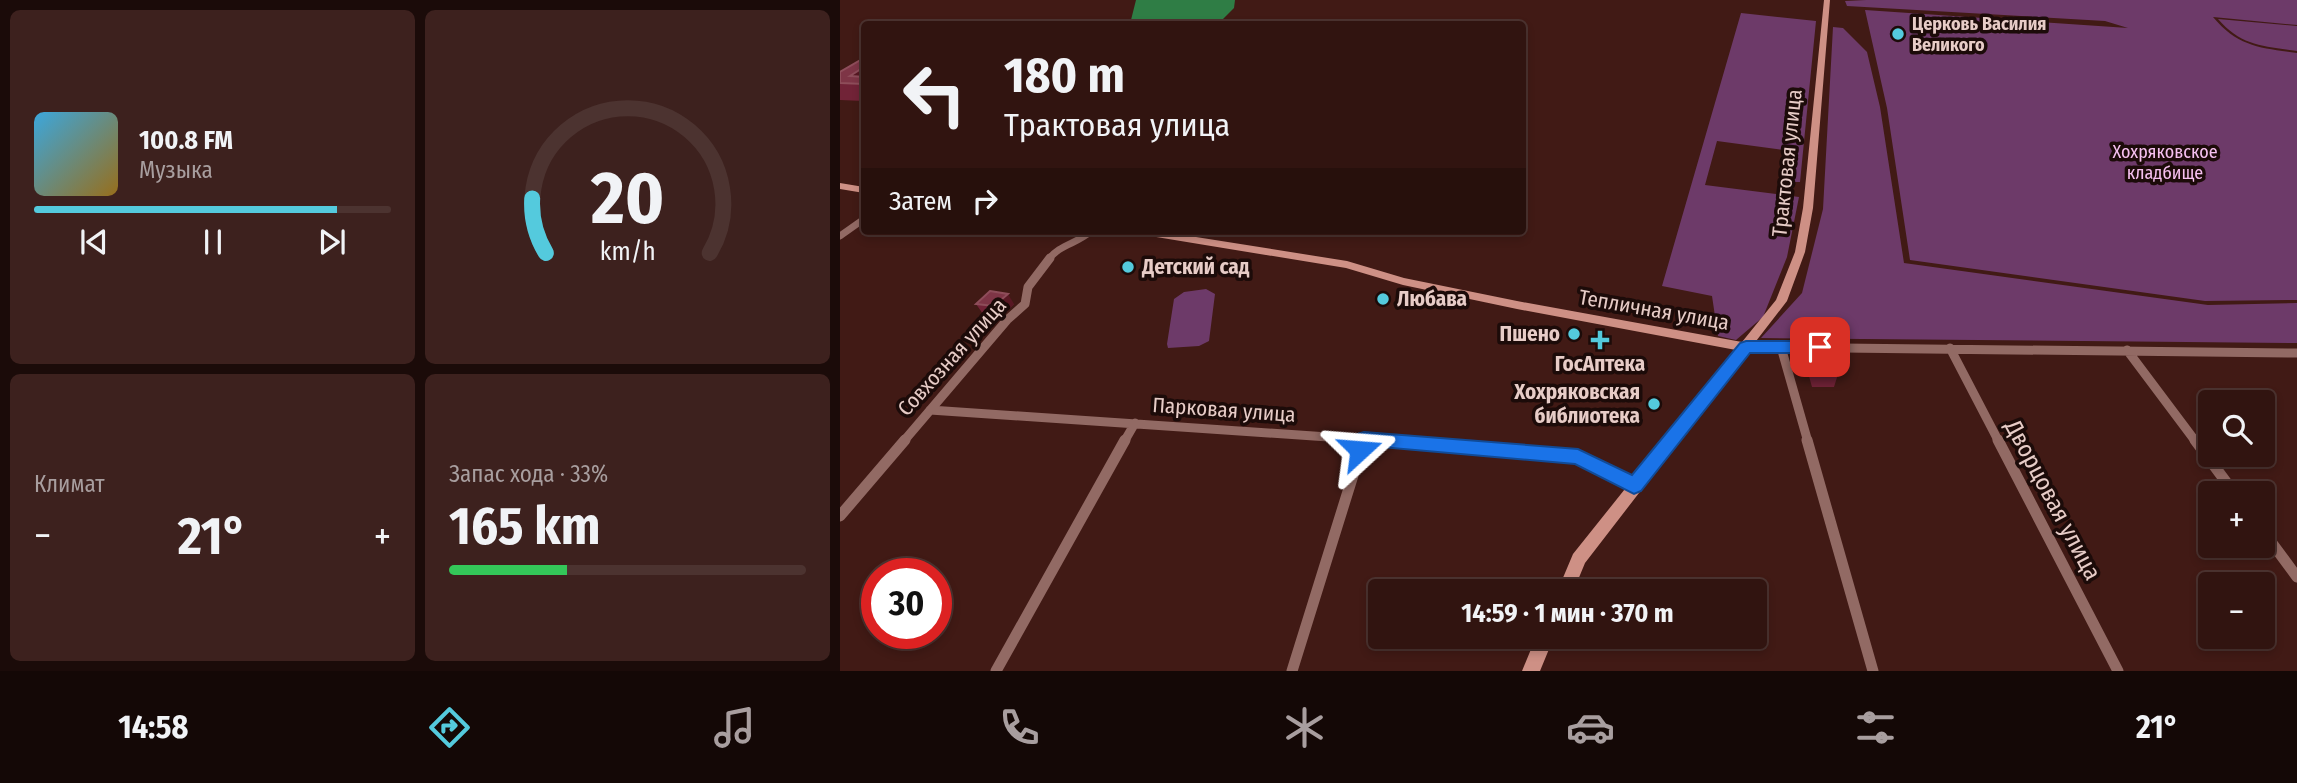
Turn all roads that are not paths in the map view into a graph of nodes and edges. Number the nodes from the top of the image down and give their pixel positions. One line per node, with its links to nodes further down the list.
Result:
1 (1827, 0): 8 (street, Трактовая улица)
2 (840, 186): 3 (street)
3 (861, 190)
4 (861, 221): 7 (street)
5 (1086, 235): 13 (street, Совхозная улица)
6 (1163, 235): 8 (street, Тепличная улица)
7 (840, 236)
8 (1746, 347): 9 (street, Тепличная улица); 17 (street, Трактовая улица)
9 (1781, 347): 10 (street, Тепличная улица); 26 (street)
10 (1950, 348): 11 (street, Тепличная улица); 27 (street, Дворцовая улица)
11 (2127, 350): 12 (street, Тепличная улица); 16 (street)
12 (2297, 353)
13 (930, 410): 14 (street, Парковая улица); 18 (street, Совхозная улица)
14 (1135, 423): 15 (street, Парковая улица); 23 (street)
15 (1364, 439): 17 (street, Парковая улица); 24 (street)
16 (2225, 481)
17 (1634, 486): 21 (street, Трактовая улица)
18 (840, 516)
19 (2275, 547): 20 (street)
20 (2297, 576)
21 (1571, 579)
22 (1540, 649): 25 (street)
23 (996, 671)
24 (1292, 671)
25 (1531, 671)
26 (1873, 671)
27 (2118, 671)

